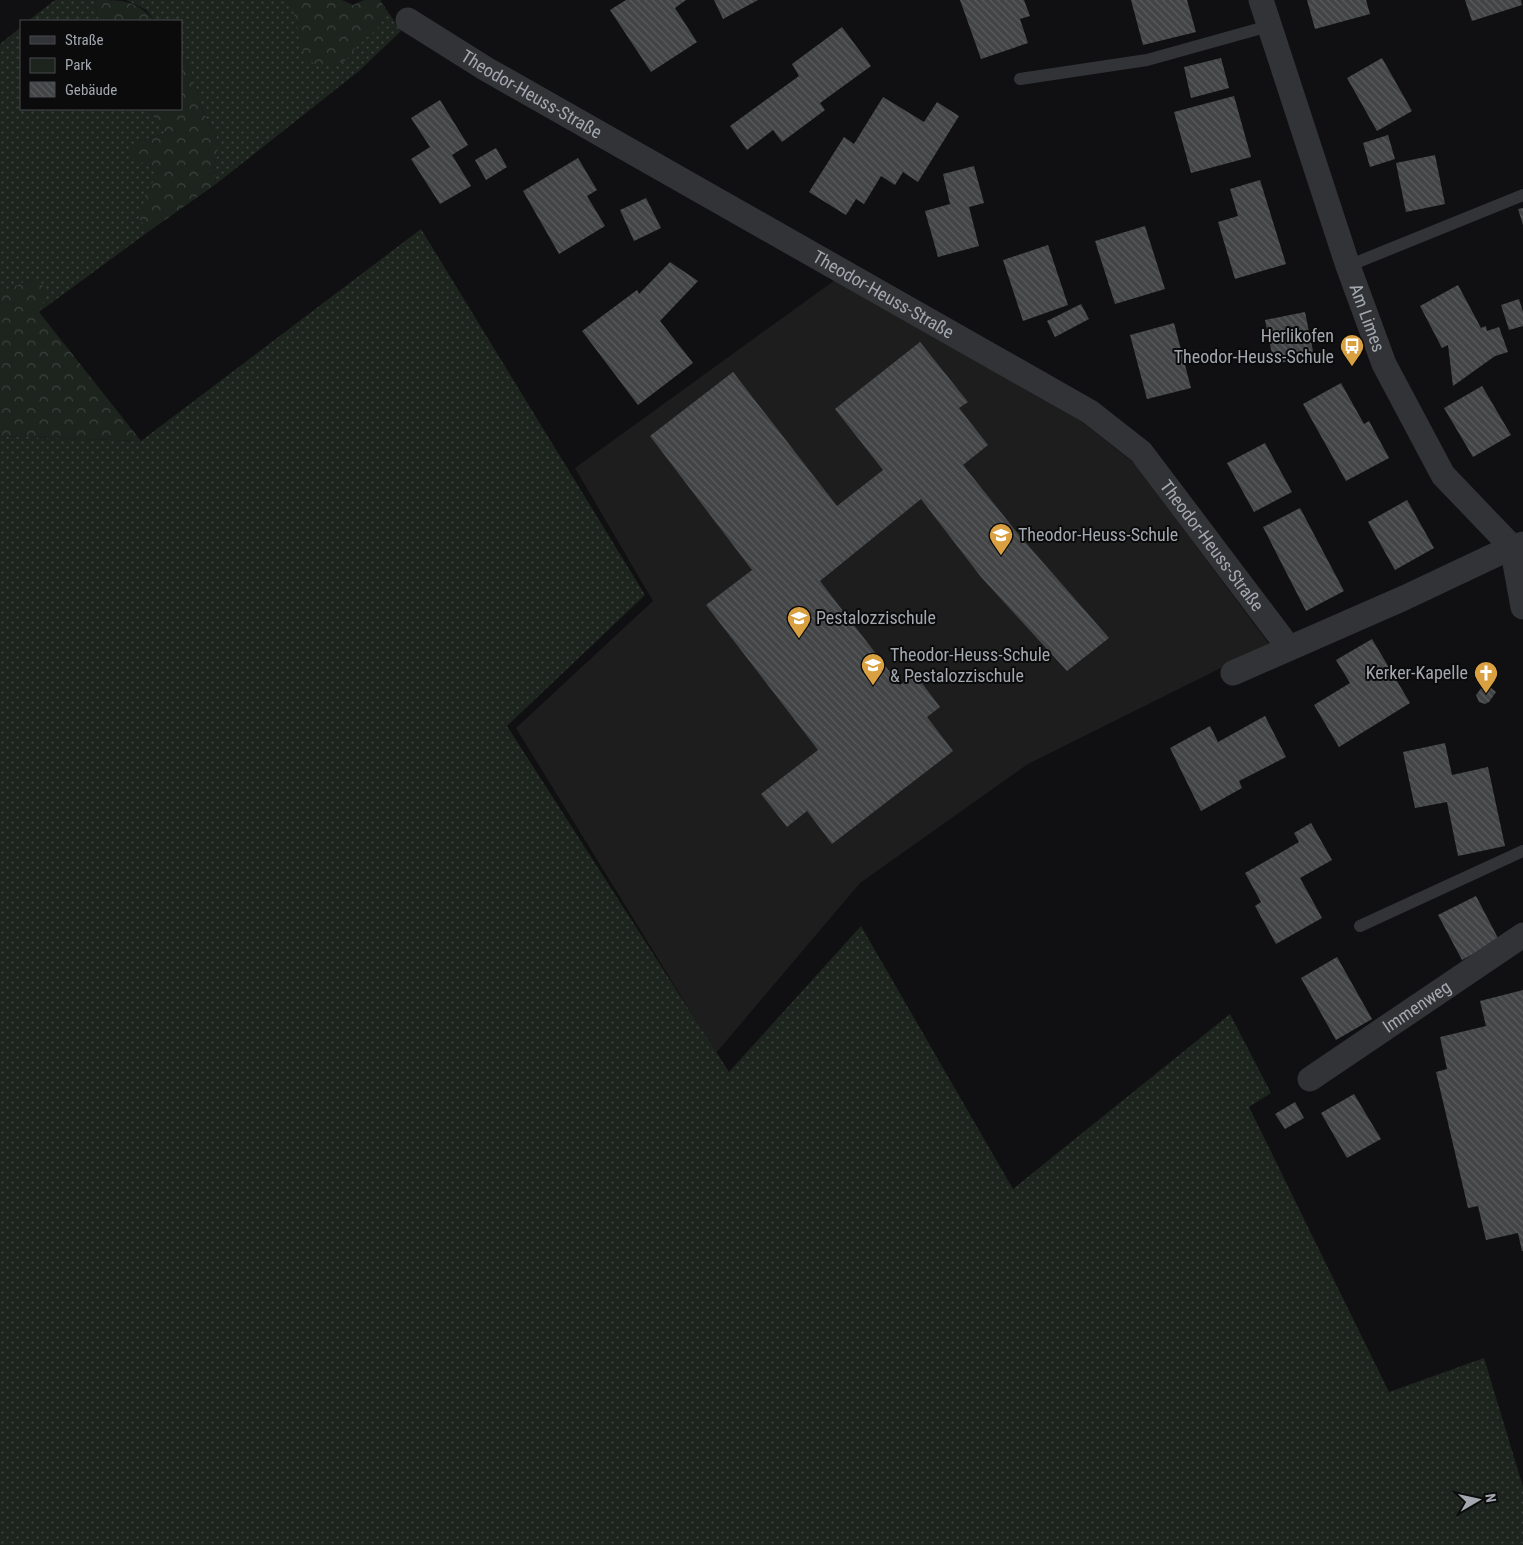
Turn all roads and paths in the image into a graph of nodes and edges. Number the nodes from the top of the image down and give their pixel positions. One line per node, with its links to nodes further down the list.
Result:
1 (1260, 0): 3 (street, Am Limes)
2 (408, 20): 9 (street, Theodor-Heuss-Straße)
3 (1269, 26): 4 (lane); 6 (street, Am Limes)
4 (1020, 80)
5 (1523, 195): 6 (lane)
6 (1348, 266): 7 (street, Am Limes)
7 (1518, 546): 8 (street); 9 (street)
8 (1523, 607)
9 (1289, 648): 10 (street)
10 (1233, 673)
11 (1523, 851): 12 (lane)
12 (1360, 926)
13 (1523, 935): 14 (street, Immenweg)
14 (1310, 1079)

